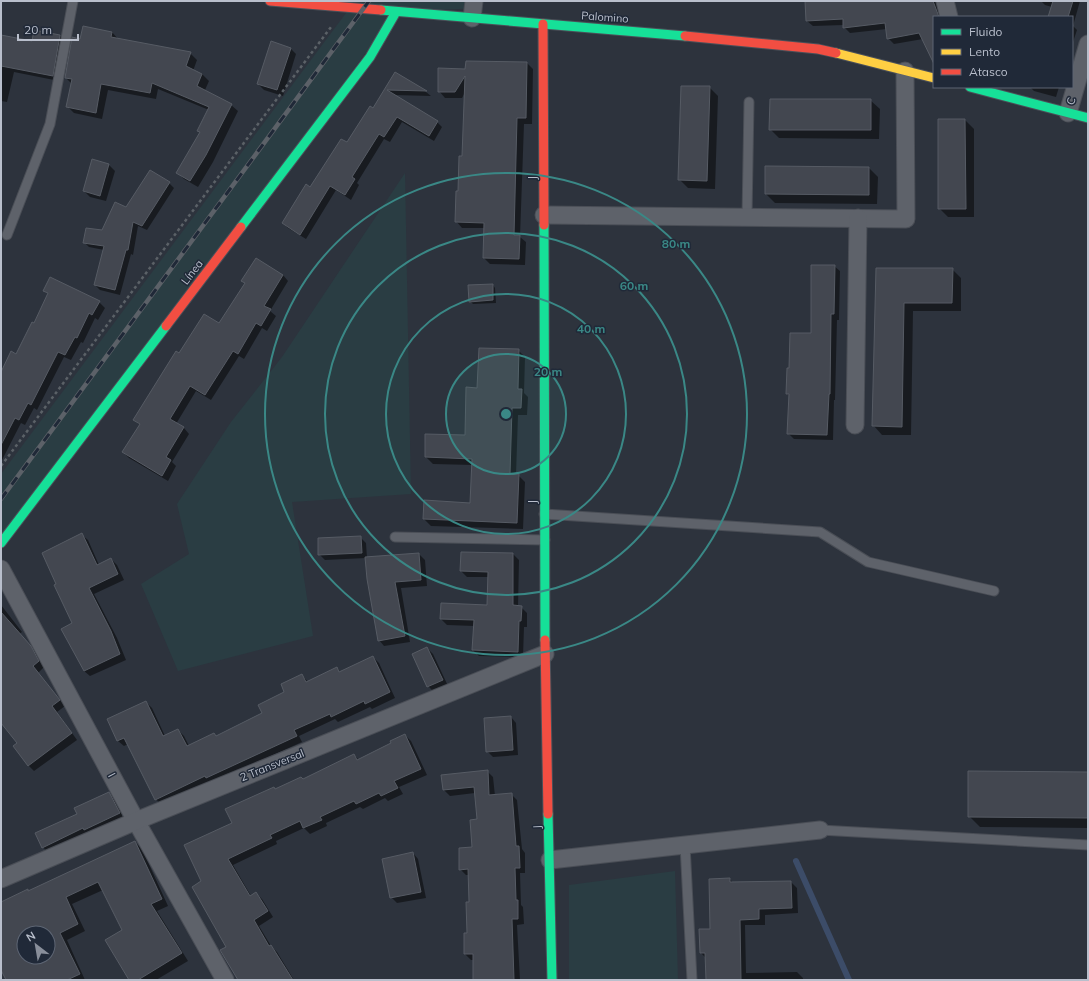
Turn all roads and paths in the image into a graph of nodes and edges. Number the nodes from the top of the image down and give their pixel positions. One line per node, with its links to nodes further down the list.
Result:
1 (73, 1): 20 (lane)
2 (270, 1): 5 (main road, Palomino)
3 (474, 1): 8 (street)
4 (945, 1): 7 (street)
5 (346, 8): 6 (main road, Palomino); 22 (path)
6 (396, 12): 8 (main road, Palomino); 26 (main road, Línea)
7 (949, 16)
8 (472, 18): 9 (main road, Palomino)
9 (543, 24): 11 (main road, Palomino); 17 (main road, J)
10 (1088, 44): 15 (street, C)
11 (905, 70): 12 (main road, Palomino); 19 (street)
12 (933, 78)
13 (974, 88): 15 (main road)
14 (749, 102): 18 (lane)
15 (1068, 113): 16 (main road)
16 (1088, 118)
17 (544, 215): 18 (street); 23 (main road, J)
18 (747, 217): 19 (street)
19 (858, 218): 21 (street)
20 (7, 235)
21 (855, 425)
22 (1, 466)
23 (544, 514): 25 (main road, J); 28 (lane)
24 (395, 537): 25 (lane)
25 (545, 540): 29 (main road, J)
26 (1, 543)
27 (1, 568): 30 (street, I)
28 (994, 591)
29 (545, 654): 30 (street, 2 Transversal); 34 (main road, J)
30 (136, 821): 35 (street, 2 Transversal); 36 (street, I)
31 (820, 830): 32 (street); 33 (lane)
32 (685, 845): 34 (street); 38 (lane)
33 (1088, 845)
34 (550, 860): 37 (main road, J)
35 (1, 879)
36 (225, 980)
37 (552, 980)
38 (692, 980)

